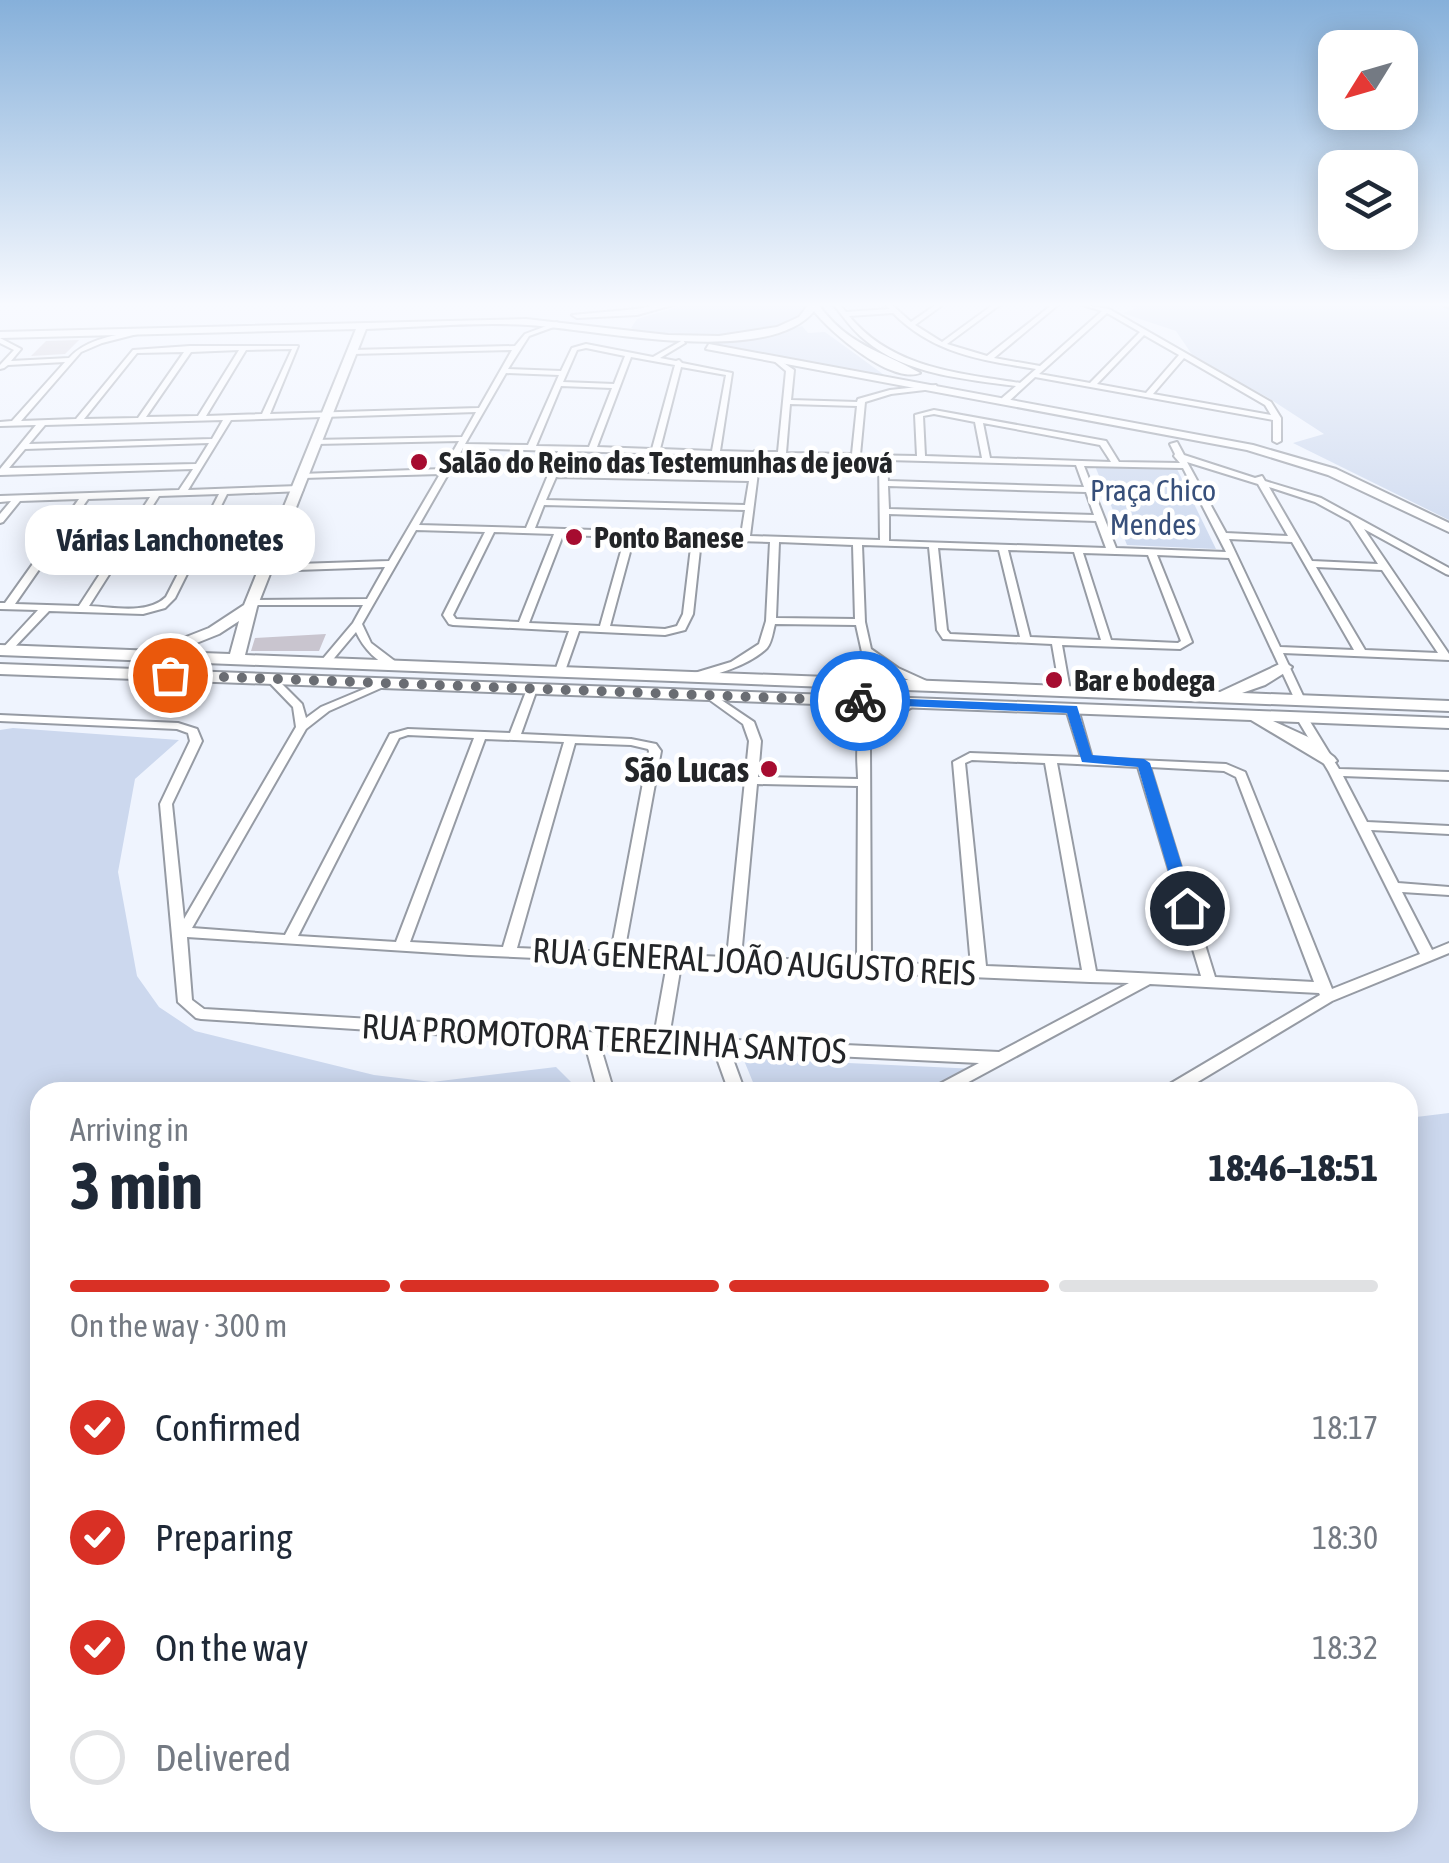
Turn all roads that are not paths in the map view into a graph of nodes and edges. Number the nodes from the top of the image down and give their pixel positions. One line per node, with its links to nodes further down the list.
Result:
1 (43, 391): 39 (street)
2 (103, 391): 36 (street)
3 (160, 391): 34 (street)
4 (218, 391): 32 (street)
5 (277, 391): 31 (street)
6 (337, 391): 29 (main road)
7 (494, 391): 28 (street)
8 (557, 391): 50 (street)
9 (614, 391): 52 (street)
10 (672, 391): 53 (street)
11 (727, 391): 54 (street)
12 (789, 391): 24 (street)
13 (904, 391): 25 (street)
14 (986, 391): 22 (main road)
15 (1002, 391): 22 (main road)
16 (1006, 391): 22 (street)
17 (1015, 391): 22 (street)
18 (1131, 391): 23 (street)
19 (1151, 391): 23 (street)
20 (1214, 391): 26 (street)
21 (1244, 391): 33 (street)
22 (1013, 393): 27 (main road); 44 (main road)
23 (1148, 394): 26 (street)
24 (788, 402): 25 (street); 56 (street)
25 (858, 404): 58 (street)
26 (1204, 404): 33 (street)
27 (1033, 406): 40 (street); 41 (main road)
28 (482, 410): 29 (street); 47 (street)
29 (328, 415): 31 (street); 46 (main road)
30 (229, 416): 31 (street); 32 (street); 45 (street)
31 (265, 416)
32 (201, 418): 34 (street)
33 (1277, 418): 44 (street)
34 (141, 419): 36 (street)
35 (978, 419): 40 (street); 60 (street); 61 (street)
36 (79, 421): 37 (street)
37 (43, 422): 39 (street); 49 (street)
38 (0, 424): 39 (street)
39 (14, 424)
40 (1012, 425): 42 (street)
41 (1145, 426): 43 (main road); 48 (street)
42 (1040, 430): 63 (street); 65 (street)
43 (1195, 435): 48 (street); 57 (main road)
44 (1277, 440): 57 (main road)
45 (212, 441): 49 (street); 66 (street)
46 (316, 442): 47 (street); 73 (main road)
47 (464, 443): 50 (street); 67 (street)
48 (1174, 444): 62 (street)
49 (23, 447): 68 (street)
50 (531, 448): 51 (street)
51 (563, 448): 52 (street); 69 (street)
52 (592, 449): 53 (street)
53 (656, 450): 54 (street)
54 (716, 451): 55 (street)
55 (757, 452): 56 (street); 71 (street)
56 (782, 453): 58 (street)
57 (1290, 453): 88 (main road)
58 (856, 455): 59 (street)
59 (883, 456): 60 (street); 72 (street)
60 (921, 457): 61 (street)
61 (986, 460): 63 (street)
62 (1181, 461): 65 (street); 70 (street); 93 (street)
63 (1048, 462): 64 (street)
64 (1079, 462): 65 (street); 74 (street)
65 (1116, 463)
66 (197, 466): 68 (street); 76 (street)
67 (445, 471): 73 (street); 87 (street)
68 (1, 472)
69 (554, 474): 71 (street); 81 (street)
70 (1259, 478): 85 (street); 96 (street)
71 (752, 480): 82 (street)
72 (884, 482): 74 (street); 83 (street)
73 (301, 483): 75 (street); 111 (main road)
74 (1090, 490): 84 (street)
75 (224, 492): 76 (street); 117 (street)
76 (182, 493): 77 (street)
77 (156, 494): 78 (street); 117 (street)
78 (86, 495): 80 (street); 115 (street)
79 (0, 498): 80 (street)
80 (18, 498): 86 (street)
81 (542, 502): 82 (street); 90 (street)
82 (749, 508): 95 (street)
83 (884, 511): 84 (street); 99 (street)
84 (1100, 518): 103 (street)
85 (1352, 518): 107 (street); 110 (street)
86 (0, 520)
87 (414, 527): 89 (street); 108 (street)
88 (1449, 528)
89 (490, 531): 90 (street); 121 (street)
90 (529, 532): 91 (street)
91 (558, 533): 92 (street); 121 (street)
92 (630, 536): 94 (street); 123 (street)
93 (1224, 536): 96 (street); 105 (street)
94 (697, 538): 95 (street); 123 (street)
95 (744, 539): 97 (street)
96 (1294, 539): 109 (street)
97 (775, 540): 98 (street); 118 (street)
98 (857, 542): 99 (street); 119 (street)
99 (885, 543): 100 (street)
100 (933, 545): 101 (street); 124 (street)
101 (1003, 547): 102 (street); 124 (street)
102 (1078, 550): 103 (street); 126 (street)
103 (1112, 551): 104 (street)
104 (1151, 552): 105 (street); 126 (street)
105 (1232, 555): 128 (street)
106 (1449, 559): 107 (street)
107 (1433, 563): 112 (street)
108 (390, 564): 111 (street); 113 (street)
109 (1310, 564): 110 (street); 129 (street)
110 (1386, 567): 131 (street)
111 (267, 568): 114 (main road)
112 (1449, 572)
113 (369, 602): 114 (street); 120 (street)
114 (251, 605): 130 (main road); 132 (main road)
115 (4, 606): 116 (street)
116 (47, 607): 117 (street); 127 (street)
117 (83, 608)
118 (770, 621): 119 (street); 140 (street)
119 (860, 622): 143 (street)
120 (357, 624): 133 (street); 134 (street)
121 (523, 624): 122 (street)
122 (575, 628): 123 (street); 137 (street)
123 (604, 629)
124 (1026, 641): 125 (street)
125 (1057, 643): 126 (street); 146 (street)
126 (1107, 644)
127 (3, 650): 130 (main road)
128 (1277, 650): 129 (street); 135 (street)
129 (1361, 653): 131 (street)
130 (154, 654): 132 (main road)
131 (1448, 657)
132 (237, 658): 133 (main road)
133 (326, 660): 134 (main road)
134 (392, 664): 137 (main road)
135 (1284, 667): 150 (main road); 155 (street)
136 (0, 668): 141 (main road)
137 (560, 670): 138 (main road)
138 (600, 672): 139 (main road); 145 (main road)
139 (633, 676): 140 (main road); 147 (main road)
140 (692, 677): 143 (main road)
141 (270, 678): 142 (main road); 160 (street)
142 (385, 684): 144 (main road); 160 (street)
143 (927, 684): 146 (main road)
144 (532, 689): 145 (main road); 162 (street)
145 (593, 690): 147 (main road)
146 (1065, 690): 151 (main road)
147 (619, 692): 149 (main road)
148 (1172, 695): 150 (main road); 151 (main road); 156 (main road)
149 (711, 696): 152 (main road); 169 (street)
150 (1210, 697): 155 (main road)
151 (1145, 702): 154 (main road); 156 (main road)
152 (912, 703): 154 (main road); 170 (street)
153 (1449, 706): 155 (main road)
154 (1072, 709): 165 (street)
155 (1301, 709): 157 (main road); 159 (main road); 167 (street)
156 (1178, 713): 157 (main road)
157 (1248, 716): 167 (main road)
158 (0, 718): 175 (street)
159 (1449, 723)
160 (302, 727): 175 (street)
161 (480, 737): 162 (street); 176 (street); 177 (street)
162 (514, 738): 163 (street)
163 (570, 740): 179 (street); 180 (street)
164 (1050, 759): 165 (street); 185 (street); 186 (street)
165 (1086, 759): 166 (street)
166 (1144, 763): 188 (street); 189 (street)
167 (1331, 766): 168 (street); 171 (street)
168 (1449, 776)
169 (751, 780): 170 (street); 183 (street)
170 (862, 783): 184 (street)
171 (1362, 826): 172 (street); 173 (street)
172 (1449, 830)
173 (1394, 888): 174 (street); 181 (street)
174 (1449, 891)
175 (181, 936): 176 (street, RUA GENERAL JOÃO AUGUSTO REIS); 190 (street, RUA PROMOTORA TEREZINHA SANTOS)
176 (289, 940): 177 (street, RUA GENERAL JOÃO AUGUSTO REIS)
177 (402, 944): 179 (street, RUA GENERAL JOÃO AUGUSTO REIS)
178 (1449, 948): 181 (street)
179 (509, 950): 180 (street, RUA GENERAL JOÃO AUGUSTO REIS)
180 (617, 955): 182 (street, RUA GENERAL JOÃO AUGUSTO REIS)
181 (1428, 956): 189 (street)
182 (675, 958): 183 (street, RUA GENERAL JOÃO AUGUSTO REIS); 191 (street)
183 (734, 960): 184 (street, RUA GENERAL JOÃO AUGUSTO REIS)
184 (864, 964): 185 (street, RUA GENERAL JOÃO AUGUSTO REIS)
185 (980, 971): 186 (street, RUA GENERAL JOÃO AUGUSTO REIS)
186 (1090, 977): 187 (street, RUA GENERAL JOÃO AUGUSTO REIS)
187 (1146, 980): 188 (street, RUA GENERAL JOÃO AUGUSTO REIS); 193 (street)
188 (1208, 980): 189 (street, RUA GENERAL JOÃO AUGUSTO REIS)
189 (1326, 992): 197 (street)
190 (591, 1038): 191 (street, RUA PROMOTORA TEREZINHA SANTOS); 194 (street)
191 (660, 1041): 192 (street, RUA PROMOTORA TEREZINHA SANTOS)
192 (720, 1045): 193 (street, RUA PROMOTORA TEREZINHA SANTOS); 195 (street)
193 (998, 1058): 196 (street)
194 (603, 1082)
195 (733, 1082)
196 (956, 1082)
197 (1184, 1082)

